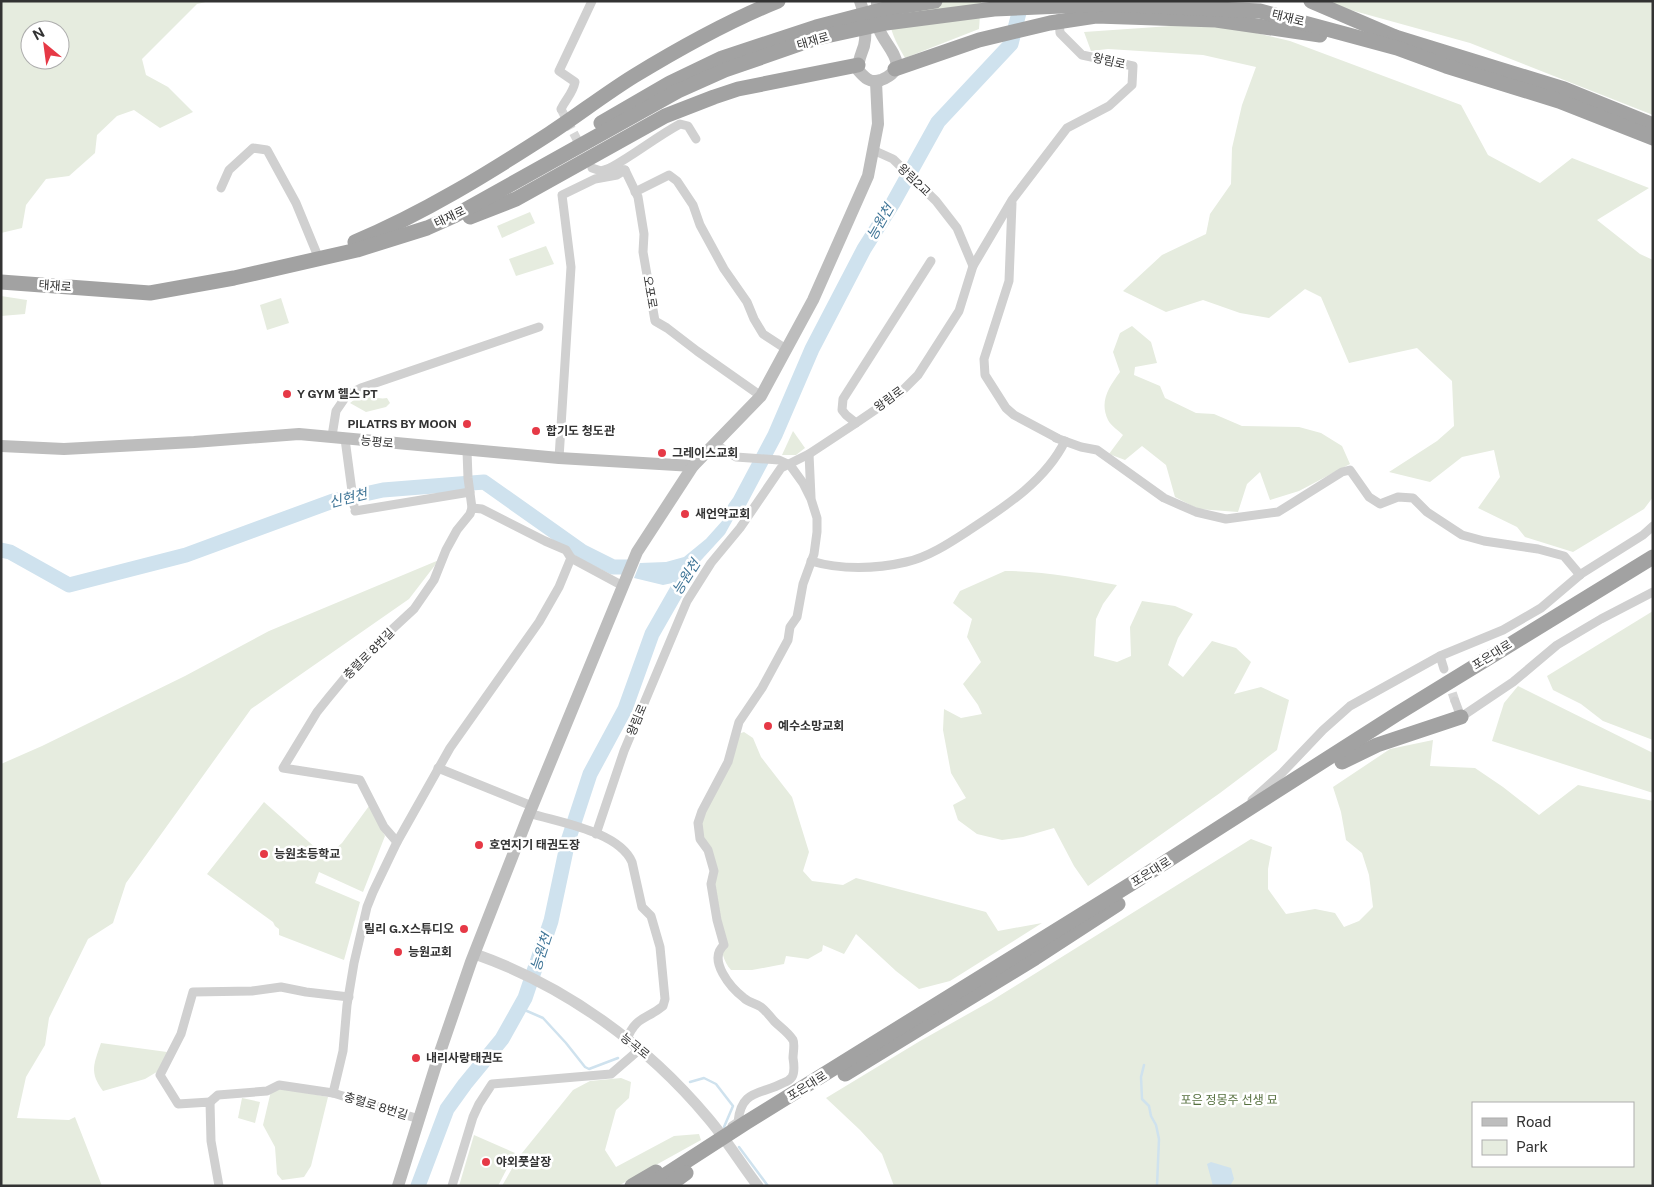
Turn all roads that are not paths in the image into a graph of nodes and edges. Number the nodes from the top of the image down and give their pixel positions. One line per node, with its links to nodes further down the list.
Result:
1 (592, 1): 15 (street)
2 (778, 1): 27 (highway)
3 (860, 1): 11 (main road)
4 (877, 1): 12 (main road)
5 (935, 1): 9 (highway)
6 (1059, 1): 26 (street, 왕림로)
7 (1263, 1): 10 (highway, 태재로)
8 (1311, 1): 10 (highway)
9 (817, 33): 10 (highway, 태재로); 27 (highway, 태재로)
10 (1396, 42): 12 (highway); 14 (highway, 태재로); 16 (highway, 태재로)
11 (858, 65): 13 (main road); 27 (highway)
12 (895, 69): 13 (main road)
13 (876, 82): 20 (main road)
14 (1559, 101): 17 (highway, 태재로); 19 (highway)
15 (561, 109)
16 (1653, 126)
17 (1653, 138)
18 (696, 139): 22 (street)
19 (1653, 149)
20 (873, 150): 30 (street, 왕림2교); 34 (main road)
21 (592, 168): 22 (street)
22 (610, 168): 23 (street)
23 (625, 170): 25 (street, 오포로); 44 (street)
24 (221, 188): 28 (street)
25 (635, 192): 34 (street); 35 (street, 오포로)
26 (1012, 200): 30 (street, 왕림로); 39 (street)
27 (356, 246): 28 (highway, 태재로); 32 (highway, 태재로)
28 (317, 254): 31 (highway, 태재로)
29 (931, 261): 36 (street)
30 (973, 266): 36 (street, 왕림로)
31 (1, 276)
32 (1, 282)
33 (539, 327): 37 (street)
34 (786, 349): 35 (main road)
35 (761, 396): 40 (main road)
36 (856, 423): 43 (street, 왕림로)
37 (332, 436): 38 (main road, 능평로); 41 (main road, 능평로)
38 (345, 439): 42 (main road, 능평로); 47 (street)
39 (1059, 439): 52 (street); 54 (street)
40 (715, 444): 45 (street); 46 (main road)
41 (1, 446)
42 (467, 451): 44 (main road, 능평로); 47 (street)
43 (809, 454): 45 (street, 왕림로); 48 (street)
44 (559, 458): 46 (main road, 능평로)
45 (790, 464): 48 (street); 65 (street, 왕림로)
46 (693, 466): 55 (main road)
47 (470, 490): 49 (street)
48 (811, 499): 52 (street)
49 (472, 508): 51 (street); 66 (street, 충렬로 8번길)
50 (1653, 526): 54 (street)
51 (572, 558): 55 (street); 62 (street, 충렬로 8번길)
52 (811, 561): 75 (street)
53 (1650, 561): 61 (highway, 포은대로); 64 (highway, 포은대로)
54 (1580, 575): 57 (street)
55 (624, 586): 63 (main road)
56 (1653, 592): 60 (street)
57 (1440, 656): 58 (street); 64 (street)
58 (1444, 669)
59 (1455, 701): 60 (street)
60 (1461, 717): 61 (highway)
61 (1342, 762): 74 (highway, 포은대로)
62 (438, 768): 63 (street); 66 (street, 충렬로 8번길)
63 (534, 812): 65 (street); 67 (main road)
64 (1224, 825): 74 (highway, 포은대로)
65 (595, 833): 69 (street)
66 (397, 842): 68 (street, 충렬로 8번길)
67 (475, 954): 69 (street, 능곡로); 73 (main road)
68 (349, 997): 71 (street, 충렬로 8번길); 72 (street, 충렬로 8번길)
69 (628, 1039): 70 (street, 능곡로)
70 (640, 1049): 75 (street, 능곡로); 79 (street)
71 (333, 1093): 72 (street, 충렬로 8번길); 73 (street, 충렬로 8번길)
72 (210, 1102): 77 (street)
73 (419, 1119): 78 (main road)
74 (750, 1126): 75 (highway)
75 (718, 1143): 76 (highway); 82 (highway); 83 (street, 능곡로)
76 (699, 1153): 80 (highway); 81 (highway)
77 (219, 1186)
78 (398, 1186)
79 (452, 1186)
80 (632, 1186)
81 (648, 1186)
82 (667, 1186)
83 (758, 1186)

